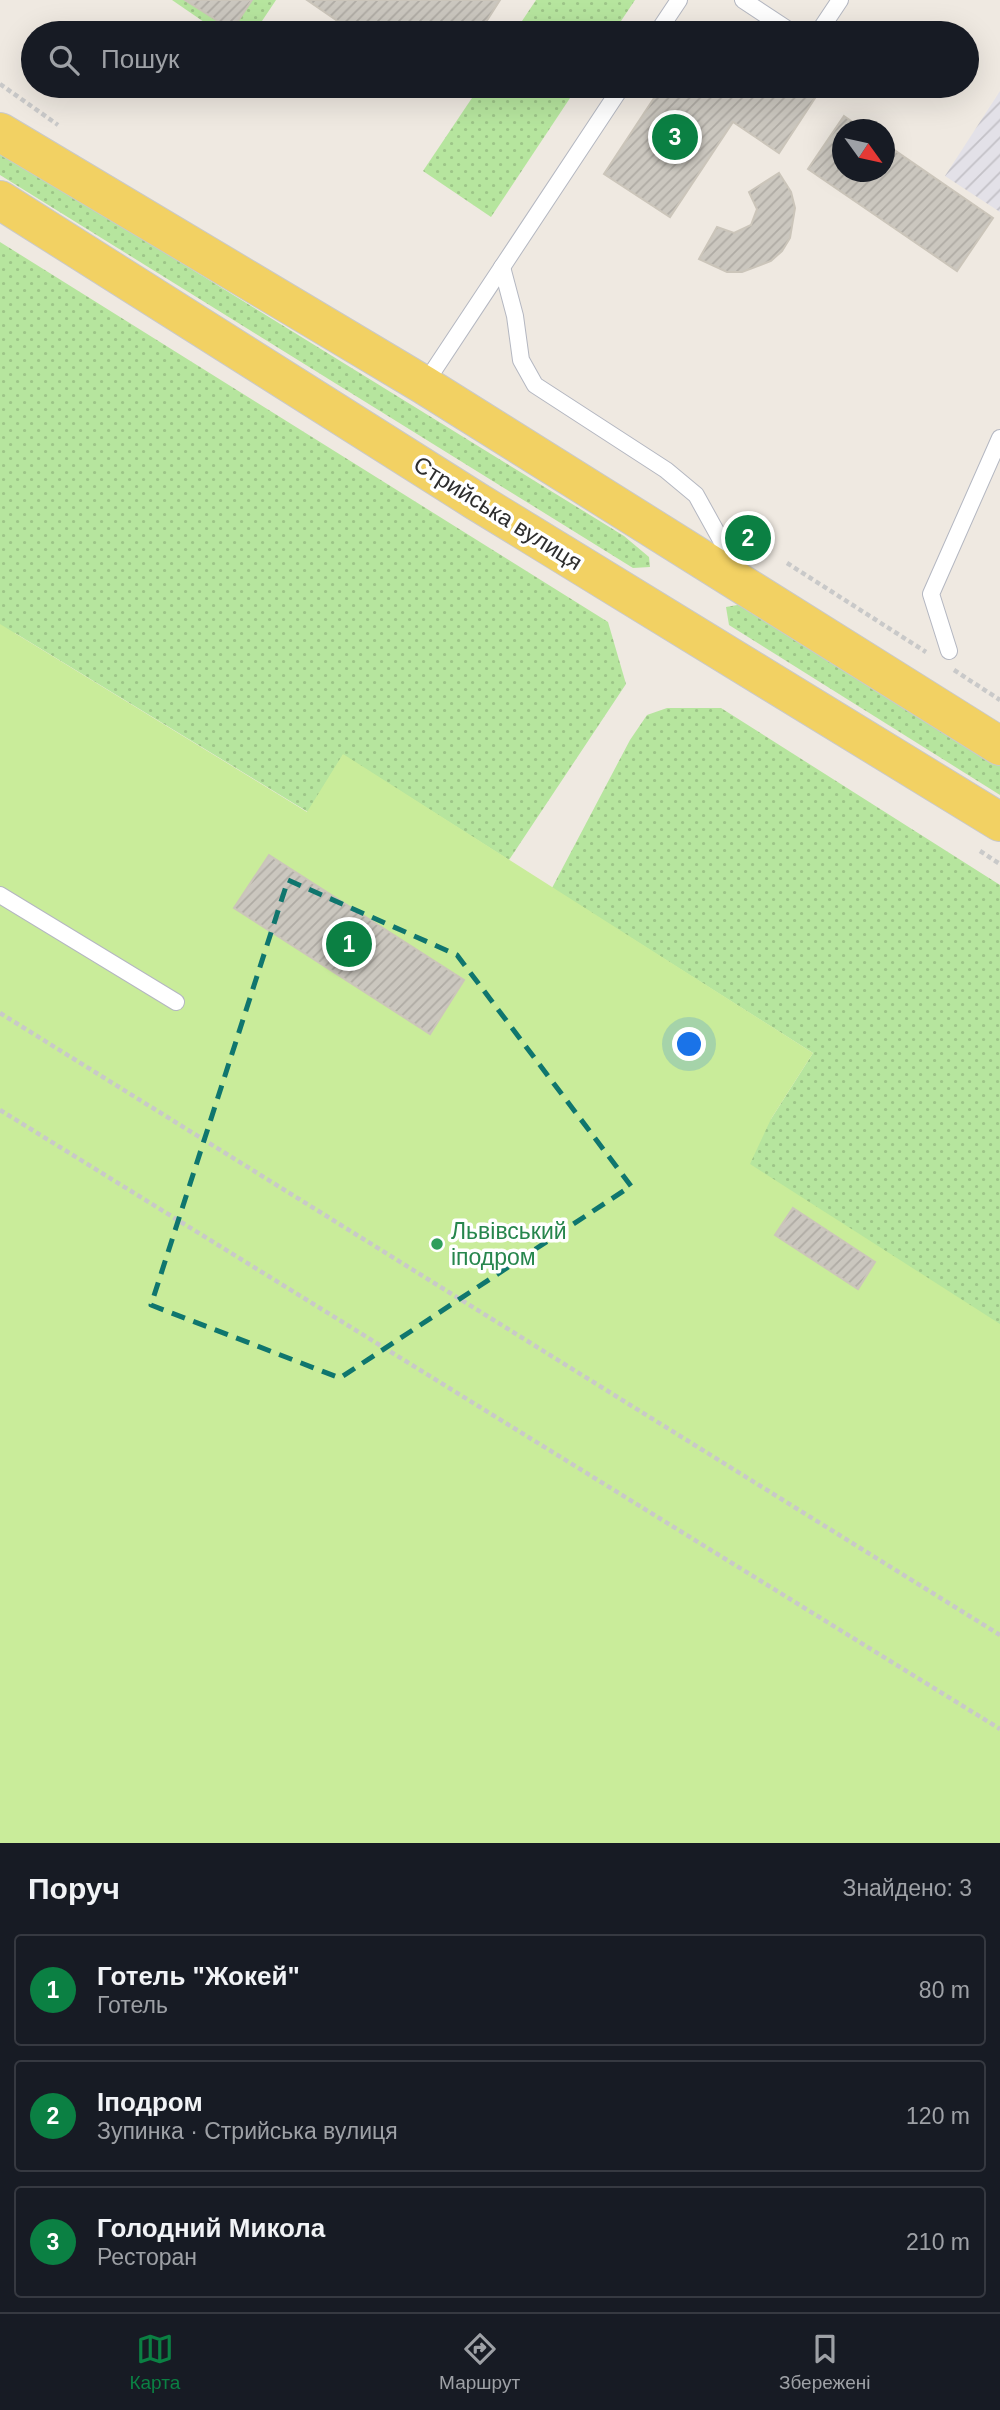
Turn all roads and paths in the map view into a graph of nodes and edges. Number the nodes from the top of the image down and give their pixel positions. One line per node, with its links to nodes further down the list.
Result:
1 (679, 0): 4 (lane)
2 (743, 0): 5 (lane)
3 (840, 0): 6 (lane)
4 (665, 21)
5 (775, 21)
6 (826, 21)
7 (614, 98): 10 (lane)
8 (0, 132): 11 (main road)
9 (0, 200): 20 (main road, Стрийська вулиця)
10 (502, 267): 11 (lane); 14 (lane)
11 (424, 385): 14 (main road)
12 (1000, 438): 15 (lane)
13 (787, 563): 16 (path)
14 (746, 586): 19 (main road)
15 (949, 651)
16 (930, 655)
17 (953, 670): 18 (path)
18 (1000, 700)
19 (1000, 746)
20 (1000, 822)
21 (0, 895): 22 (lane)
22 (176, 1002)
23 (0, 1013): 25 (path)
24 (0, 1110): 26 (path)
25 (1000, 1635)
26 (1000, 1729)

